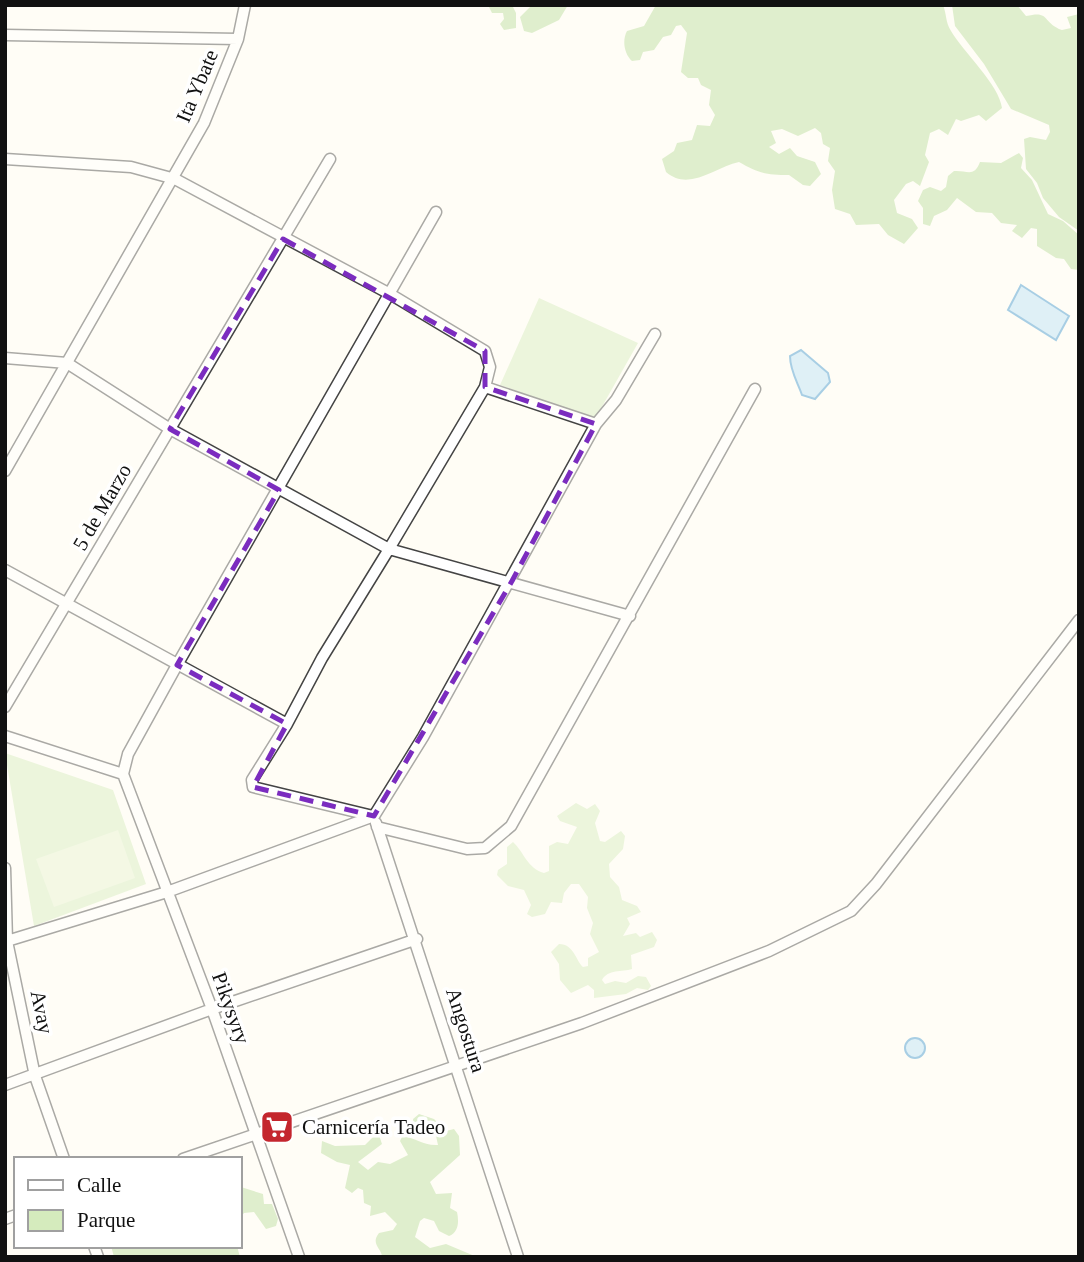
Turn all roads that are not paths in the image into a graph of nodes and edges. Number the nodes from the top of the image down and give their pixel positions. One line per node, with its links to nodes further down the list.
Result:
1 (245, 5): 3 (street, Ita Ybate)
2 (5, 35): 3 (street)
3 (238, 39): 6 (street, Ita Ybate)
4 (5, 159): 6 (street)
5 (330, 159): 8 (street, 5 de Marzo)
6 (175, 179): 8 (street); 12 (street, Ita Ybate)
7 (436, 212): 9 (street)
8 (283, 239): 9 (street); 16 (street, 5 de Marzo)
9 (390, 294): 13 (street); 18 (street)
10 (655, 334): 15 (street)
11 (5, 358): 12 (street)
12 (67, 363): 16 (street); 17 (street, Ita Ybate)
13 (485, 387): 15 (street); 19 (street)
14 (755, 389): 23 (street)
15 (596, 424): 21 (street)
16 (170, 429): 18 (street); 22 (street, 5 de Marzo)
17 (5, 471)
18 (279, 490): 19 (street); 25 (street)
19 (389, 549): 21 (street); 27 (street)
20 (5, 570): 22 (street)
21 (512, 581): 23 (street); 30 (street)
22 (67, 604): 25 (street); 26 (street, 5 de Marzo)
23 (631, 616): 30 (street)
24 (1079, 620): 36 (street)
25 (177, 664): 27 (street); 29 (street)
26 (5, 707)
27 (287, 724): 30 (street)
28 (5, 736): 29 (street)
29 (123, 774): 32 (street, Pikysyry)
30 (375, 821): 32 (street); 33 (street, Angostura)
31 (5, 868): 34 (street, Avay)
32 (167, 892): 34 (street); 35 (street, Pikysyry)
33 (416, 939): 35 (street); 36 (street, Angostura)
34 (7, 941): 37 (street, Avay)
35 (212, 1009): 37 (street); 39 (street, Pikysyry)
36 (457, 1064): 39 (street); 43 (street, Angostura)
37 (35, 1076): 38 (street); 40 (street, Avay)
38 (5, 1086)
39 (255, 1134): 41 (street); 42 (street, Pikysyry)
40 (63, 1157)
41 (189, 1157)
42 (299, 1257)
43 (518, 1257)

